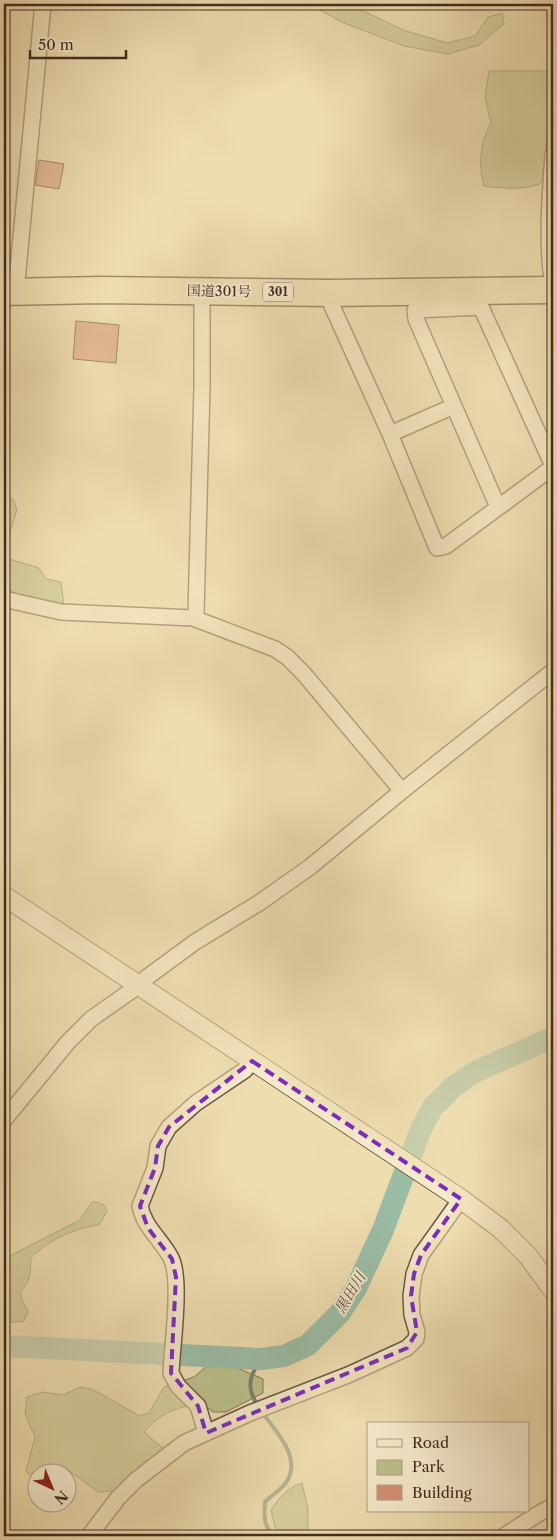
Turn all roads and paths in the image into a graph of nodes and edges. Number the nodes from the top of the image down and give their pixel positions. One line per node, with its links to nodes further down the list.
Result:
1 (43, 4): 5 (street)
2 (553, 155): 3 (street)
3 (553, 285)
4 (553, 290): 7 (highway, 国道301号 / 301)
5 (10, 291): 6 (highway, 国道301号 / 301)
6 (202, 291): 7 (highway, 国道301号 / 301); 13 (street)
7 (330, 292): 9 (street)
8 (454, 406): 9 (street); 10 (street); 11 (street)
9 (390, 434): 11 (street)
10 (553, 467): 11 (street)
11 (499, 506)
12 (4, 599): 13 (street)
13 (193, 618): 15 (street)
14 (553, 671): 15 (street)
15 (402, 791): 17 (street)
16 (4, 896): 17 (street)
17 (138, 986): 18 (street); 19 (street)
18 (252, 1061): 20 (street); 22 (street)
19 (4, 1120)
20 (461, 1199): 21 (street); 22 (street)
21 (553, 1290)
22 (206, 1433): 24 (street)
23 (553, 1506): 25 (street)
24 (89, 1536)
25 (504, 1536)

